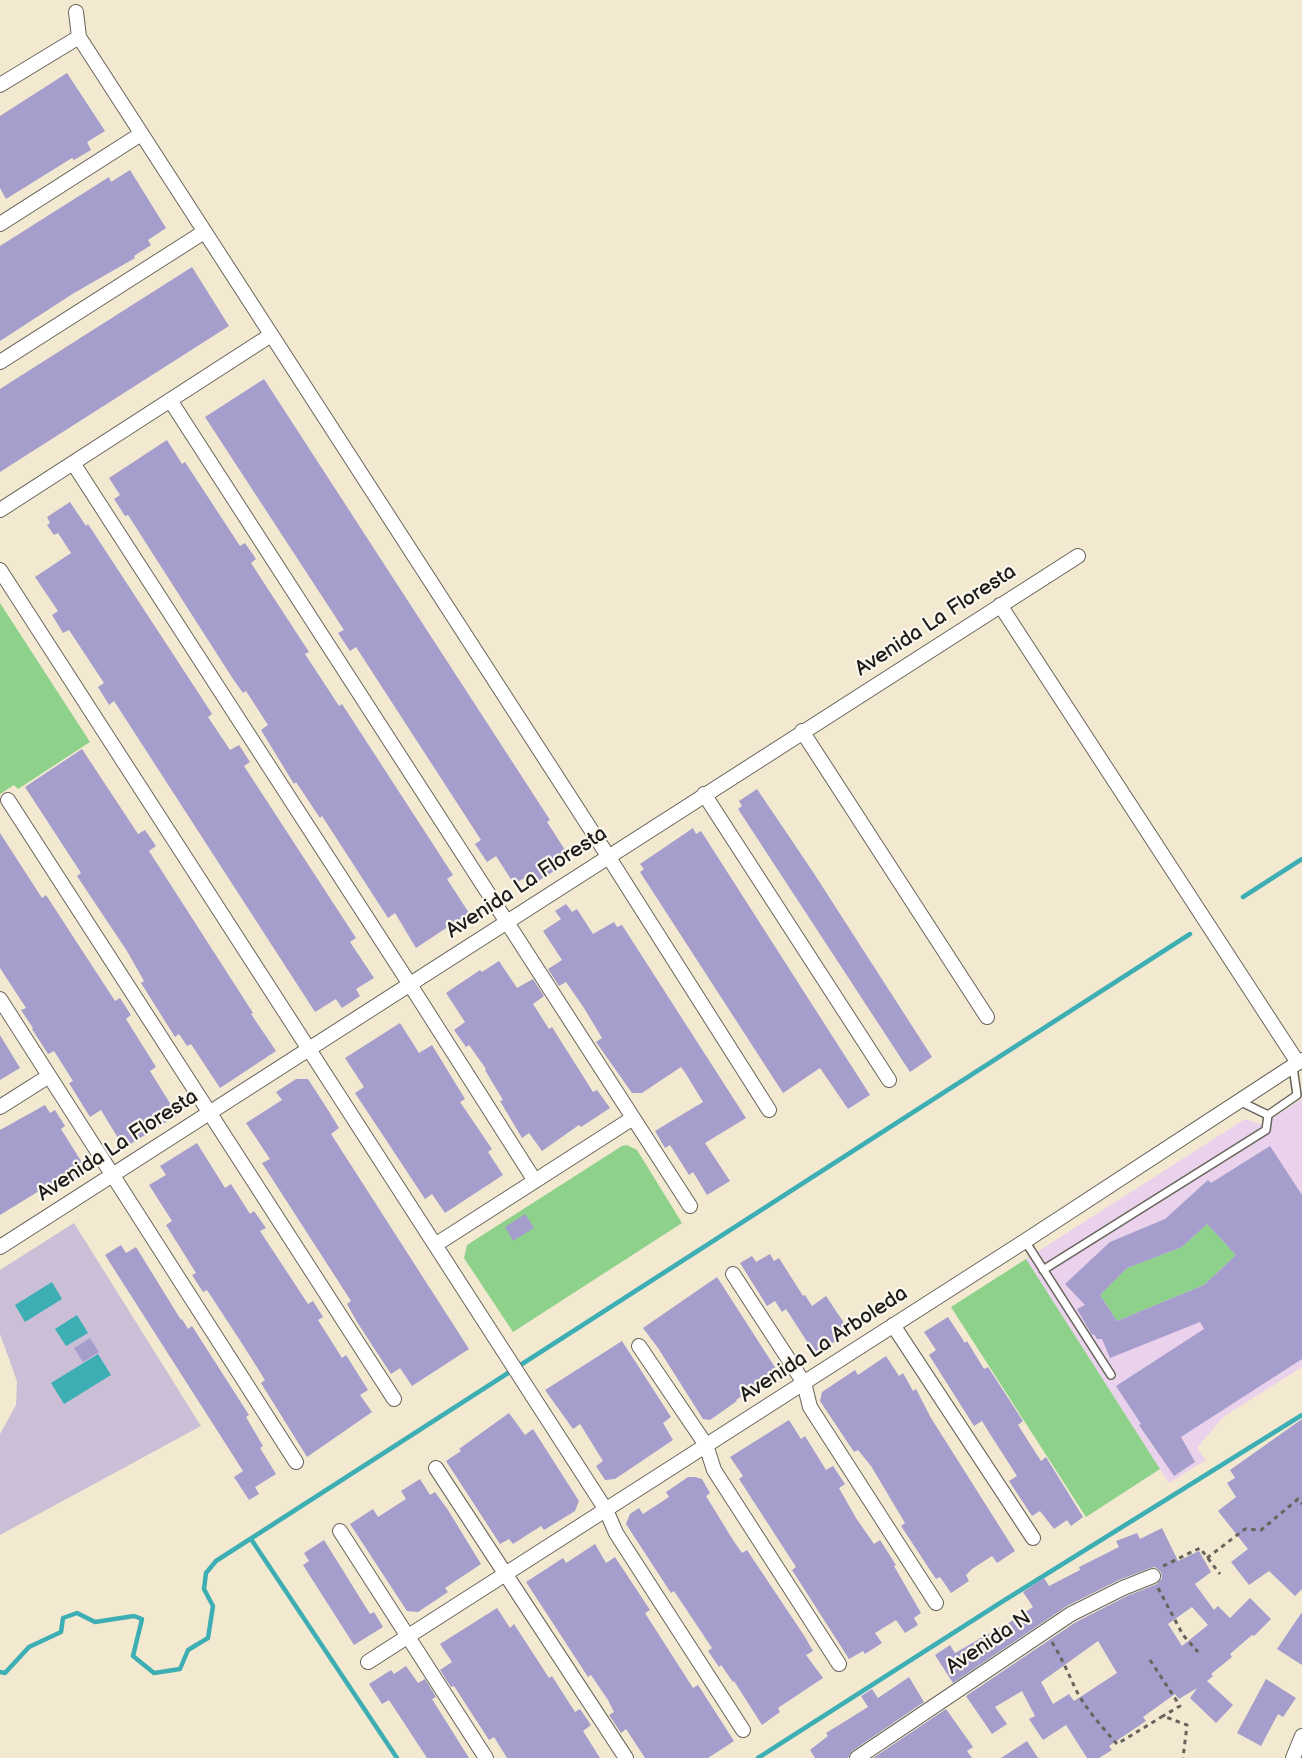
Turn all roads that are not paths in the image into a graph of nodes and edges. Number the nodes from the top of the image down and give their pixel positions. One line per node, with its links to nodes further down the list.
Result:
1 (76, 12): 2 (street)
2 (78, 38): 3 (street); 4 (street)
3 (0, 85)
4 (141, 134): 5 (street); 6 (street)
5 (0, 224)
6 (204, 232): 7 (street); 8 (street)
7 (271, 335): 9 (street); 18 (street)
8 (0, 362)
9 (170, 400): 10 (street); 19 (street)
10 (73, 463): 11 (street); 20 (street)
11 (0, 510)
12 (1078, 556): 14 (street, Avenida La Floresta)
13 (0, 570): 23 (street)
14 (1000, 605): 15 (street, Avenida La Floresta); 24 (street)
15 (802, 731): 16 (street, Avenida La Floresta); 22 (street)
16 (704, 794): 18 (street, Avenida La Floresta); 26 (street)
17 (8, 800): 31 (street)
18 (608, 856): 19 (street, Avenida La Floresta); 30 (street)
19 (506, 921): 20 (street, Avenida La Floresta); 33 (street)
20 (409, 983): 23 (street, Avenida La Floresta); 35 (street)
21 (0, 999): 25 (street)
22 (987, 1017)
23 (308, 1048): 31 (street, Avenida La Floresta); 38 (street)
24 (1297, 1063): 27 (lane); 28 (street, Avenida La Arboleda)
25 (49, 1076): 29 (street); 34 (street)
26 (889, 1080)
27 (1300, 1096): 32 (lane)
28 (1239, 1101): 32 (lane); 37 (street, Avenida La Arboleda)
29 (0, 1107)
30 (769, 1110)
31 (209, 1112): 34 (street, Avenida La Floresta); 46 (street)
32 (1268, 1115): 40 (lane)
33 (633, 1118): 35 (street); 36 (street)
34 (112, 1175): 39 (street, Avenida La Floresta); 48 (street)
35 (535, 1181): 38 (street)
36 (690, 1206)
37 (1024, 1241): 40 (lane); 42 (street, Avenida La Arboleda)
38 (435, 1245): 50 (street)
39 (0, 1247)
40 (1044, 1270): 44 (lane)
41 (733, 1274): 45 (street)
42 (893, 1326): 45 (street, Avenida La Arboleda); 52 (street)
43 (639, 1346): 47 (street)
44 (1112, 1375)
45 (804, 1383): 47 (street, Avenida La Arboleda); 55 (street)
46 (394, 1399)
47 (706, 1445): 50 (street, Avenida La Arboleda); 58 (street)
48 (296, 1462)
49 (436, 1468): 53 (street)
50 (606, 1510): 53 (street, Avenida La Arboleda); 59 (street)
51 (340, 1531): 56 (street)
52 (1033, 1538)
53 (506, 1574): 56 (street, Avenida La Arboleda); 62 (street)
54 (1153, 1576): 63 (street, Avenida N)
55 (936, 1603)
56 (408, 1637): 57 (street, Avenida La Arboleda); 61 (street)
57 (368, 1662)
58 (839, 1664)
59 (743, 1730)
60 (1302, 1736): 64 (street)
61 (486, 1758)
62 (626, 1758)
63 (856, 1758)
64 (1293, 1758)

